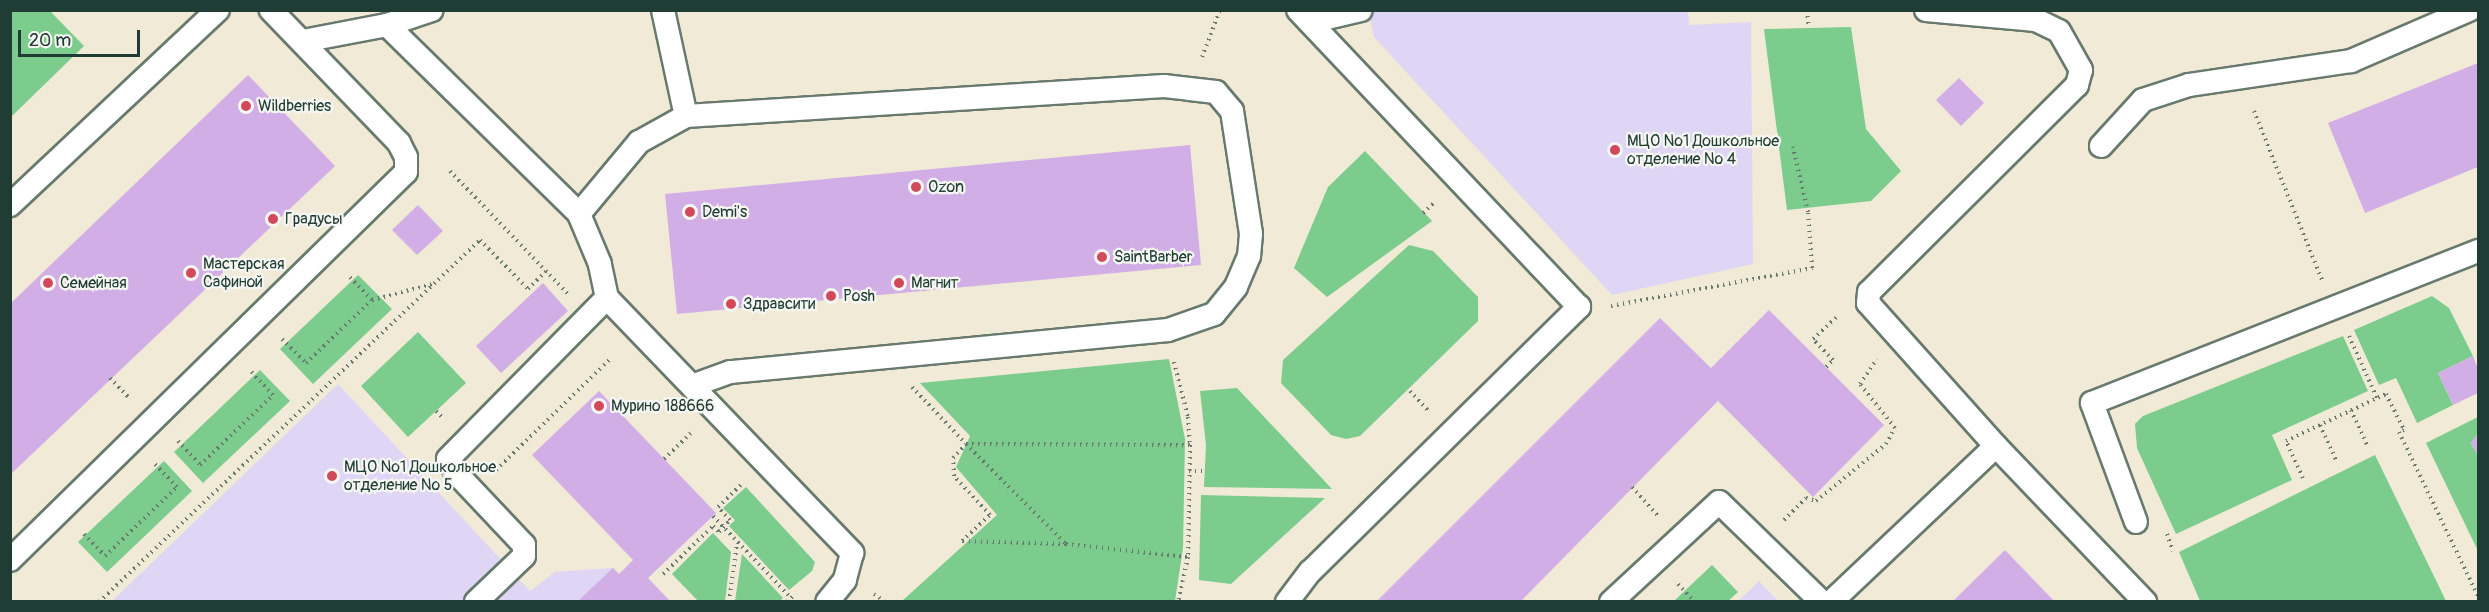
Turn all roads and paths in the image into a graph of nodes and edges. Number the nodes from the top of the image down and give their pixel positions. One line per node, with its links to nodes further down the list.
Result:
1 (218, 10): 20 (lane)
2 (271, 10): 13 (lane)
3 (432, 10): 11 (lane)
4 (663, 10): 16 (lane)
5 (1220, 10): 14 (path)
6 (1361, 10): 10 (lane)
7 (1807, 10): 12 (path)
8 (1926, 10): 50 (lane)
9 (2469, 10): 17 (lane)
10 (1304, 16): 84 (lane)
11 (387, 25): 13 (lane); 21 (lane)
12 (1809, 28)
13 (303, 41): 70 (lane)
14 (1190, 86): 16 (lane); 33 (lane)
15 (2254, 111): 26 (path)
16 (686, 116): 21 (lane)
17 (2101, 146)
18 (1793, 147): 29 (path)
19 (450, 171): 23 (path)
20 (10, 205)
21 (579, 214): 27 (lane)
22 (2478, 252): 64 (lane)
23 (546, 271): 25 (path); 31 (path)
24 (345, 272): 28 (path)
25 (435, 283): 28 (path); 77 (path)
26 (2325, 286)
27 (607, 298): 31 (lane); 41 (lane)
28 (372, 300): 34 (path)
29 (1610, 306)
30 (1840, 314): 38 (path)
31 (589, 315): 78 (lane)
32 (2345, 329): 42 (path)
33 (1168, 330): 41 (lane); 49 (path)
34 (279, 336)
35 (612, 357): 55 (path)
36 (1877, 358): 63 (path)
37 (246, 366): 46 (path)
38 (1826, 367)
39 (110, 378): 43 (path)
40 (903, 378): 48 (path)
41 (693, 385): 81 (lane)
42 (2377, 398): 44 (path); 75 (path)
43 (137, 406)
44 (2351, 410): 45 (path); 51 (path)
45 (2320, 425): 54 (path); 58 (path)
46 (173, 436)
47 (686, 438): 53 (path)
48 (966, 444): 49 (path); 68 (path); 68 (path)
49 (1190, 445): 56 (path)
50 (1996, 446): 88 (lane); 89 (lane)
51 (2368, 447)
52 (150, 459): 65 (path)
53 (664, 459)
54 (2337, 462)
55 (487, 465)
56 (1189, 471): 57 (path); 69 (path)
57 (1204, 471)
58 (2303, 478)
59 (746, 480): 66 (path)
60 (1632, 488): 62 (path)
61 (713, 516): 66 (path)
62 (1660, 518)
63 (1782, 522)
64 (2136, 522)
65 (77, 527)
66 (723, 527): 67 (path); 71 (path)
67 (737, 542): 76 (path); 79 (path)
68 (1066, 544): 69 (path)
69 (1188, 557): 83 (path)
70 (10, 560)
71 (663, 574)
72 (1671, 577): 86 (path)
73 (799, 590): 76 (path)
74 (872, 593): 82 (path)
75 (2478, 596)
76 (791, 598): 80 (path)
77 (99, 602)
78 (476, 602)
79 (729, 602)
80 (786, 602)
81 (827, 602)
82 (885, 602)
83 (1178, 602)
84 (1287, 602)
85 (1611, 602): 87 (lane)
86 (1695, 602)
87 (1822, 602)
88 (1831, 602)
89 (2145, 602)

